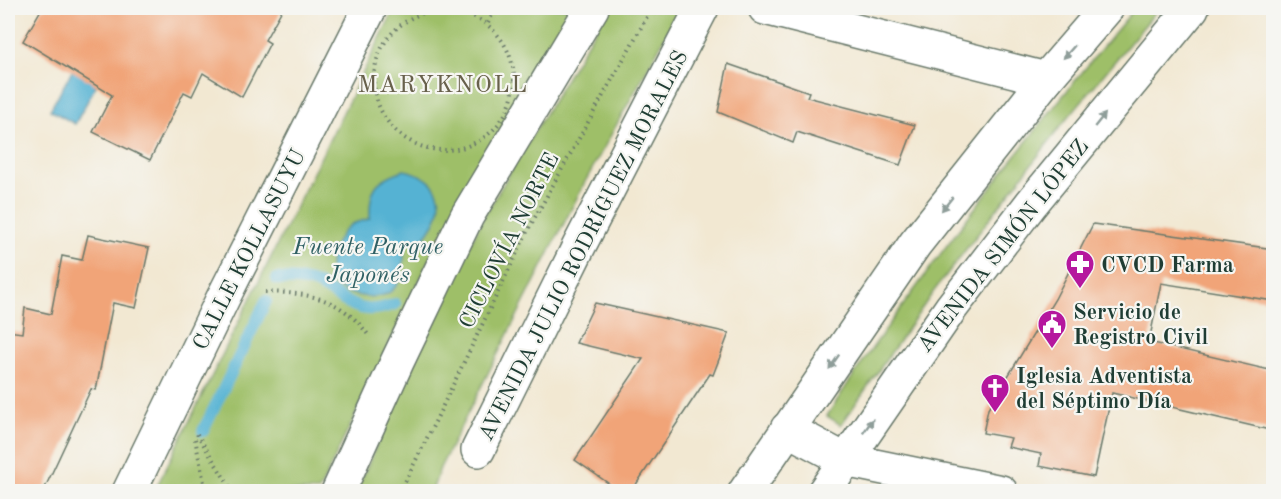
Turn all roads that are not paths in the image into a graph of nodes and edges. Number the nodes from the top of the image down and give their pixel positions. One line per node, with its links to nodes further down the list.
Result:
1 (370, 8): 11 (main road, CALLE KOLLASUYU)
2 (592, 8): 12 (main road)
3 (702, 8): 9 (main road, AVENIDA JULIO RODRÍGUEZ MORALES)
4 (765, 8): 7 (main road)
5 (1107, 8): 7 (main road, one-way to 7)
6 (1192, 8): 10 (main road, AVENIDA SIMÓN LÓPEZ, one-way to 6)
7 (1046, 79): 8 (main road, one-way to 8)
8 (787, 429): 10 (main road); 13 (main road)
9 (478, 450)
10 (845, 460): 14 (main road, AVENIDA SIMÓN LÓPEZ); 15 (main road)
11 (129, 492)
12 (338, 492)
13 (745, 492)
14 (824, 492)
15 (1000, 492)

